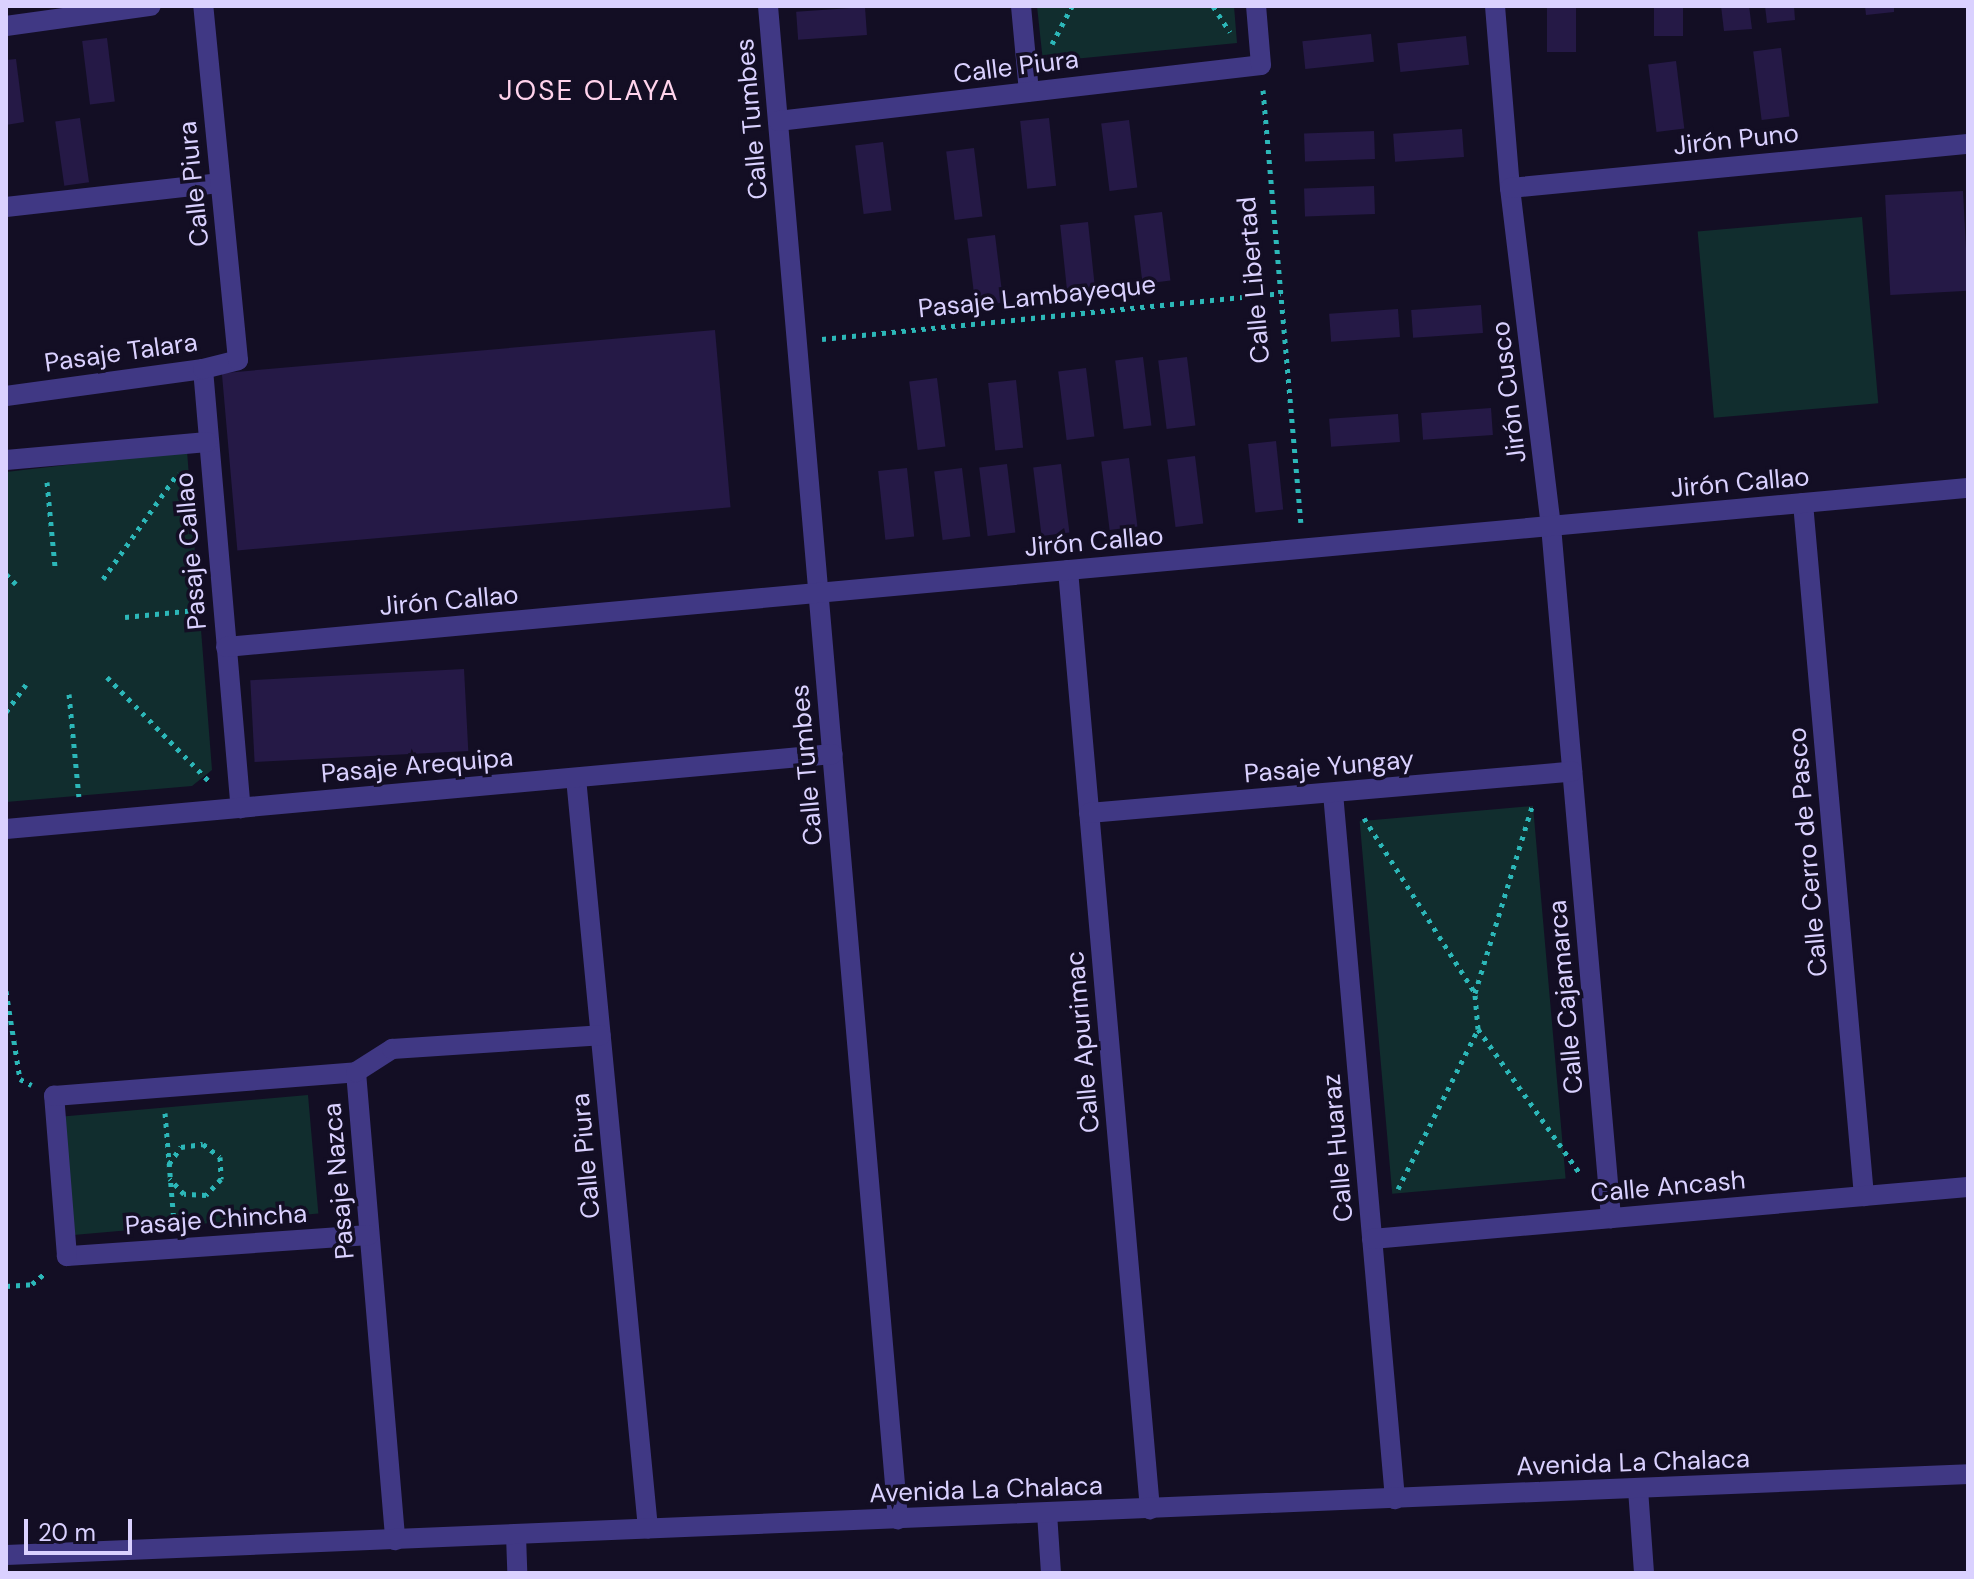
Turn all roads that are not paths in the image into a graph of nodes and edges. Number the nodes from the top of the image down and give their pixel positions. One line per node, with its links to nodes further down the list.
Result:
1 (151, 6): 7 (street)
2 (203, 6): 11 (street, Calle Piura)
3 (768, 6): 9 (street, Calle Tumbes)
4 (1021, 6): 8 (street)
5 (1256, 6): 8 (street, Calle Piura)
6 (1495, 6): 12 (street, Jirón Cusco)
7 (6, 26)
8 (1029, 92): 9 (street, Calle Piura)
9 (778, 121): 23 (street, Calle Tumbes)
10 (1968, 144): 12 (street, Jirón Puno)
11 (219, 183): 13 (street); 14 (street, Calle Piura)
12 (1510, 188): 21 (street, Jirón Cusco)
13 (6, 207)
14 (240, 355): 15 (street, Pasaje Talara)
15 (203, 369): 16 (street, Pasaje Talara); 17 (street)
16 (6, 396)
17 (207, 442): 18 (street, Pasaje Callao); 24 (street, Pasaje Callao)
18 (6, 460)
19 (1968, 488): 20 (street, Jirón Callao)
20 (1803, 503): 21 (street, Jirón Callao); 35 (street, Calle Cerro de Pasco)
21 (1551, 526): 22 (street, Jirón Callao); 26 (street, Jirón Cusco)
22 (1068, 570): 23 (street, Jirón Callao); 30 (street, Calle Apurimac)
23 (819, 594): 24 (street, Jirón Callao); 25 (street, Calle Tumbes)
24 (226, 647): 29 (street, Pasaje Callao)
25 (833, 754): 27 (street, Pasaje Arequipa); 45 (street, Calle Tumbes)
26 (1572, 772): 28 (street, Pasaje Yungay); 36 (street, Calle Cajamarca)
27 (576, 778): 29 (street, Pasaje Arequipa); 32 (street, Calle Piura)
28 (1340, 792): 30 (street, Pasaje Yungay); 38 (street, Calle Huaraz)
29 (239, 808): 31 (street, Pasaje Arequipa)
30 (1089, 813): 43 (street, Calle Apurimac)
31 (6, 829)
32 (601, 1035): 33 (street); 46 (street, Calle Piura)
33 (356, 1072): 37 (street, Pasaje Nazca); 39 (street, Pasaje Nazca)
34 (1968, 1187): 35 (street, Calle Ancash)
35 (1864, 1196): 36 (street, Calle Ancash)
36 (1611, 1218): 38 (street, Calle Ancash)
37 (369, 1235): 39 (street, Pasaje Chincha); 48 (street, Pasaje Nazca)
38 (1372, 1239): 42 (street, Calle Huaraz)
39 (67, 1256)
40 (1968, 1474): 41 (street, Avenida La Chalaca)
41 (1638, 1489): 42 (street, Avenida La Chalaca); 52 (street)
42 (1395, 1499): 43 (street, Avenida La Chalaca)
43 (1150, 1509): 44 (street, Avenida La Chalaca)
44 (1047, 1513): 45 (street, Avenida La Chalaca); 51 (street)
45 (898, 1519): 46 (street, Avenida La Chalaca)
46 (648, 1529): 47 (street, Avenida La Chalaca)
47 (516, 1535): 48 (street, Avenida La Chalaca); 50 (street)
48 (395, 1540): 49 (street, Avenida La Chalaca)
49 (6, 1555)
50 (517, 1573)
51 (1051, 1573)
52 (1644, 1573)

